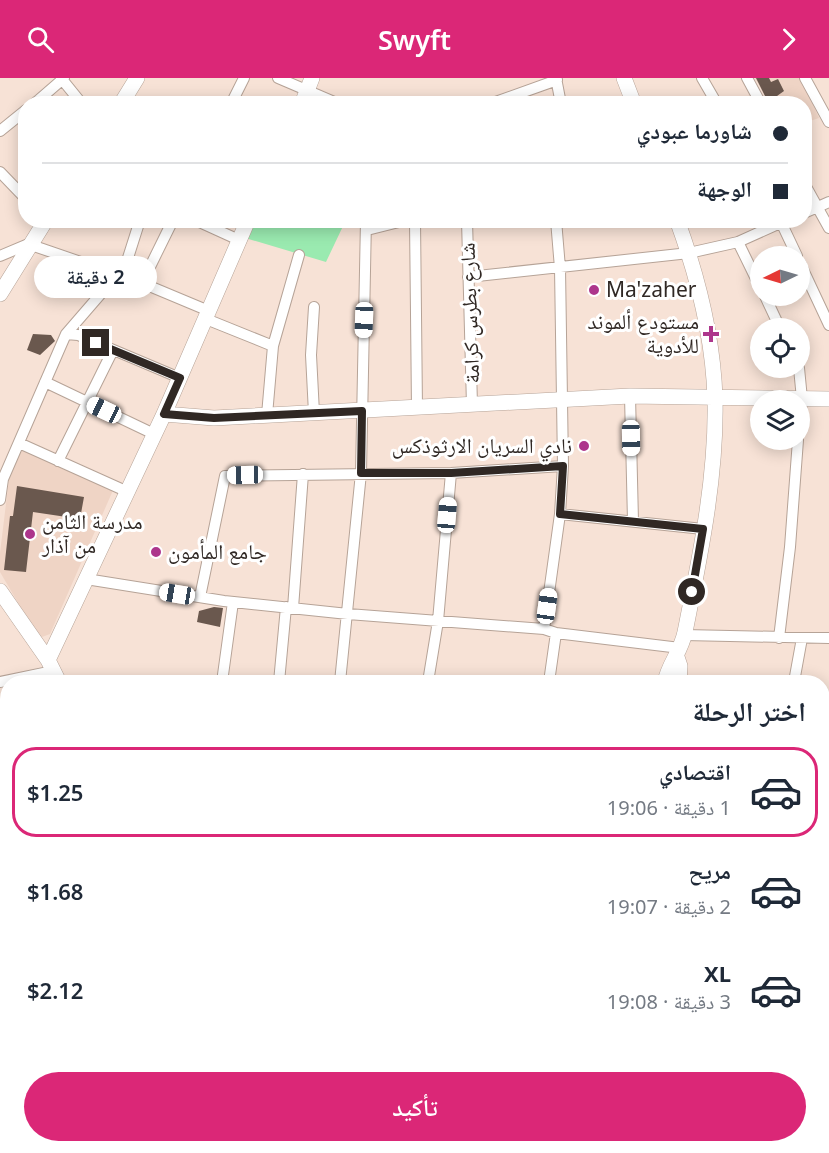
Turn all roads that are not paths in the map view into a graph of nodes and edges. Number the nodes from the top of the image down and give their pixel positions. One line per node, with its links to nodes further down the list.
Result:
1 (62, 78): 11 (street); 12 (street)
2 (137, 78): 13 (main road)
3 (244, 78): 14 (street)
4 (278, 78): 10 (street)
5 (624, 78): 17 (main road)
6 (702, 78): 18 (street)
7 (747, 78): 19 (street)
8 (805, 78): 21 (street)
9 (556, 79): 15 (street); 16 (street)
10 (307, 91)
11 (42, 96)
12 (76, 96)
13 (126, 96)
14 (235, 96)
15 (511, 96)
16 (559, 96)
17 (631, 96)
18 (712, 96)
19 (757, 96)
20 (18, 116): 22 (street)
21 (829, 122)
22 (0, 131)
23 (0, 172): 24 (street)
24 (18, 191)
25 (812, 198): 27 (street)
26 (829, 202): 27 (street)
27 (817, 207): 28 (street); 41 (street)
28 (812, 209)
29 (42, 228): 44 (main road)
30 (137, 228): 51 (street)
31 (169, 228): 53 (street)
32 (213, 228): 42 (street)
33 (244, 228): 42 (main road)
34 (367, 228): 73 (street)
35 (415, 228): 72 (street)
36 (467, 228): 52 (street, شارع بطرس كرامة)
37 (557, 228): 50 (street)
38 (680, 228): 46 (main road)
39 (767, 228): 43 (street)
40 (785, 228): 45 (street)
41 (829, 228)
42 (239, 240): 57 (main road)
43 (738, 242): 46 (street); 49 (street)
44 (32, 243): 48 (street); 51 (street); 55 (main road)
45 (793, 246)
46 (689, 254): 50 (street); 65 (main road)
47 (299, 255): 60 (street)
48 (0, 256)
49 (750, 267)
50 (560, 268): 52 (street); 69 (street)
51 (117, 275): 53 (street); 59 (street)
52 (468, 277): 71 (street, شارع بطرس كرامة)
53 (142, 284): 57 (street)
54 (810, 285): 58 (street)
55 (0, 294)
56 (314, 307): 74 (street)
57 (208, 315): 60 (street); 62 (main road)
58 (829, 326)
59 (66, 334): 61 (street); 63 (street)
60 (273, 346): 76 (street)
61 (113, 350): 62 (street); 70 (street)
62 (180, 378): 75 (main road)
63 (45, 382): 70 (street); 78 (street)
64 (630, 396): 65 (main road); 69 (main road); 88 (street)
65 (715, 397): 66 (main road); 89 (main road)
66 (750, 398)
67 (810, 399): 68 (main road)
68 (829, 399)
69 (562, 400): 71 (main road); 81 (street)
70 (87, 402): 77 (street); 80 (street)
71 (472, 405): 72 (main road)
72 (417, 408): 73 (main road)
73 (362, 411): 74 (main road); 82 (street)
74 (314, 413): 76 (main road)
75 (164, 414): 76 (main road); 77 (main road)
76 (267, 415)
77 (154, 434): 85 (main road)
78 (19, 443): 80 (street); 86 (street)
79 (797, 450): 99 (street)
80 (58, 461): 85 (street)
81 (563, 466): 83 (street); 87 (street)
82 (361, 473): 83 (street); 84 (street); 95 (street)
83 (451, 473): 96 (street)
84 (303, 474): 92 (street); 94 (street)
85 (128, 492): 90 (main road)
86 (0, 500)
87 (560, 514): 88 (street); 97 (street)
88 (633, 521): 89 (street)
89 (703, 529): 102 (main road)
90 (86, 579): 92 (street); 103 (main road)
91 (0, 591): 103 (main road)
92 (200, 597): 93 (street)
93 (233, 602): 94 (street); 105 (street)
94 (289, 608): 95 (street); 106 (street)
95 (348, 614): 96 (street); 107 (street)
96 (438, 621): 97 (street); 108 (street)
97 (544, 629): 98 (street)
98 (556, 633): 102 (street); 109 (street)
99 (778, 638): 100 (street); 102 (street)
100 (802, 638): 101 (street); 112 (street)
101 (829, 638)
102 (680, 646): 110 (main road); 111 (main road)
103 (53, 671): 104 (street)
104 (34, 675)
105 (223, 675)
106 (280, 675)
107 (341, 675)
108 (429, 675)
109 (550, 675)
110 (667, 675)
111 (679, 675)
112 (795, 675)

